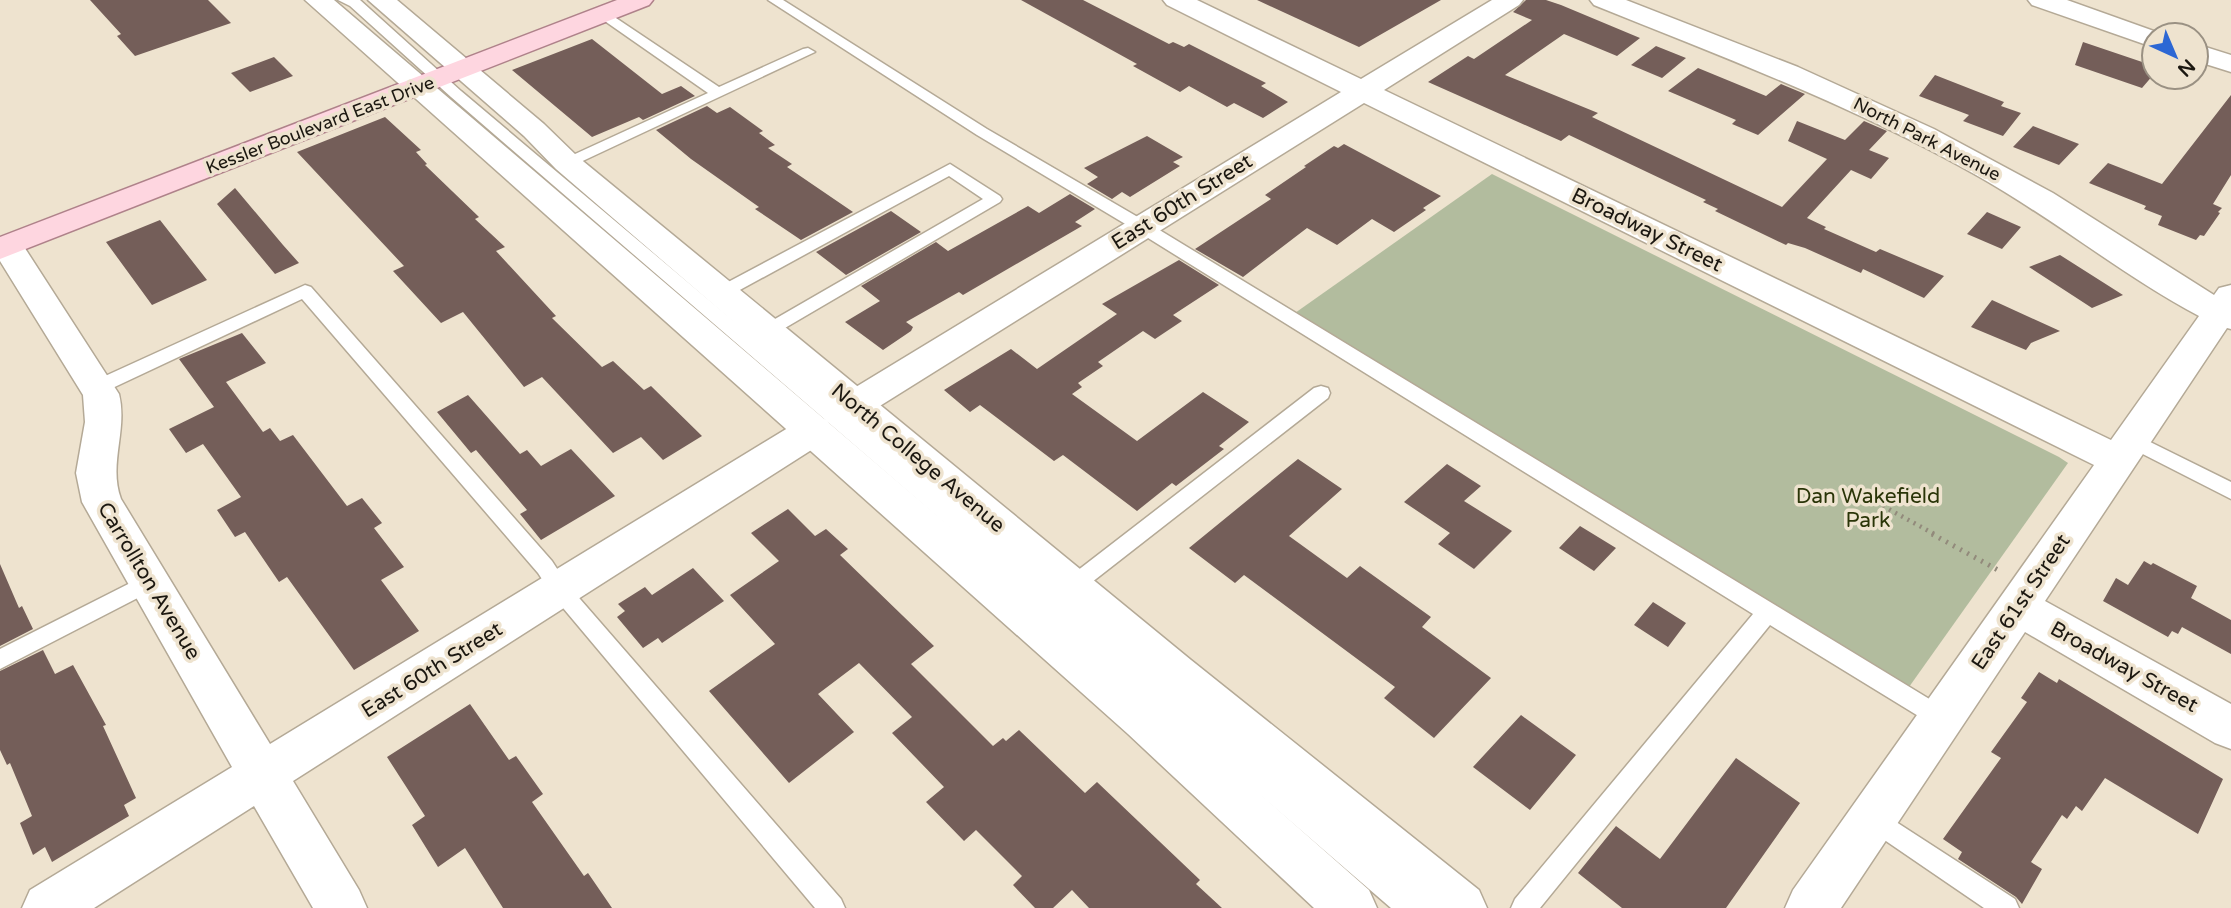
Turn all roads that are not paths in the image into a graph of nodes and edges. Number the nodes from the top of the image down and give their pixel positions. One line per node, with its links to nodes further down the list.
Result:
1 (318, 0): 14 (street, North College Avenue)
2 (640, 0): 9 (main road, Kessler Boulevard East Drive)
3 (774, 0): 18 (lane)
4 (1176, 0): 15 (street, Broadway Street)
5 (1510, 0): 15 (street, East 60th Street)
6 (1603, 0): 21 (street, North Park Avenue)
7 (2041, 0): 10 (street)
8 (358, 1): 14 (street, North College Avenue)
9 (604, 14): 14 (main road, Kessler Boulevard East Drive); 16 (lane)
10 (2140, 33)
11 (808, 52): 16 (lane)
12 (2210, 57): 13 (street)
13 (2231, 64)
14 (439, 79): 17 (street, North College Avenue); 19 (main road, Kessler Boulevard East Drive); 26 (street, North College Avenue); 43 (lane, North College Avenue)
15 (1362, 91): 18 (street, East 60th Street); 27 (street, Broadway Street)
16 (718, 93): 17 (lane)
17 (567, 163): 20 (street, North College Avenue)
18 (1141, 228): 25 (street, East 60th Street); 33 (lane)
19 (4, 248): 23 (street, Carrollton Avenue)
20 (721, 293): 22 (street, North College Avenue); 22 (lane)
21 (2227, 308): 27 (street, East 61st Street)
22 (766, 331): 25 (street, North College Avenue)
23 (98, 387): 29 (street, Carrollton Avenue); 32 (lane)
24 (1321, 393): 30 (lane)
25 (855, 405): 30 (street, North College Avenue)
26 (814, 430): 32 (street, East 60th Street); 42 (street, North College Avenue)
27 (2125, 450): 28 (lane); 31 (street, East 61st Street)
28 (2231, 491)
29 (149, 582): 34 (lane); 37 (street, Carrollton Avenue)
30 (1072, 587): 44 (street, North College Avenue)
31 (2008, 589): 35 (street, East 61st Street); 36 (street, Broadway Street)
32 (560, 590): 37 (street, East 60th Street); 41 (lane)
33 (1769, 611): 35 (lane); 45 (lane)
34 (0, 660)
35 (1941, 718): 38 (street, East 61st Street)
36 (2231, 728)
37 (263, 775): 39 (street, East 60th Street); 40 (street, Carrollton Avenue)
38 (1873, 818): 46 (street, East 61st Street); 47 (lane)
39 (48, 908)
40 (341, 908)
41 (832, 908)
42 (1351, 908)
43 (1410, 908)
44 (1461, 908)
45 (1524, 908)
46 (1811, 908)
47 (2006, 908)

